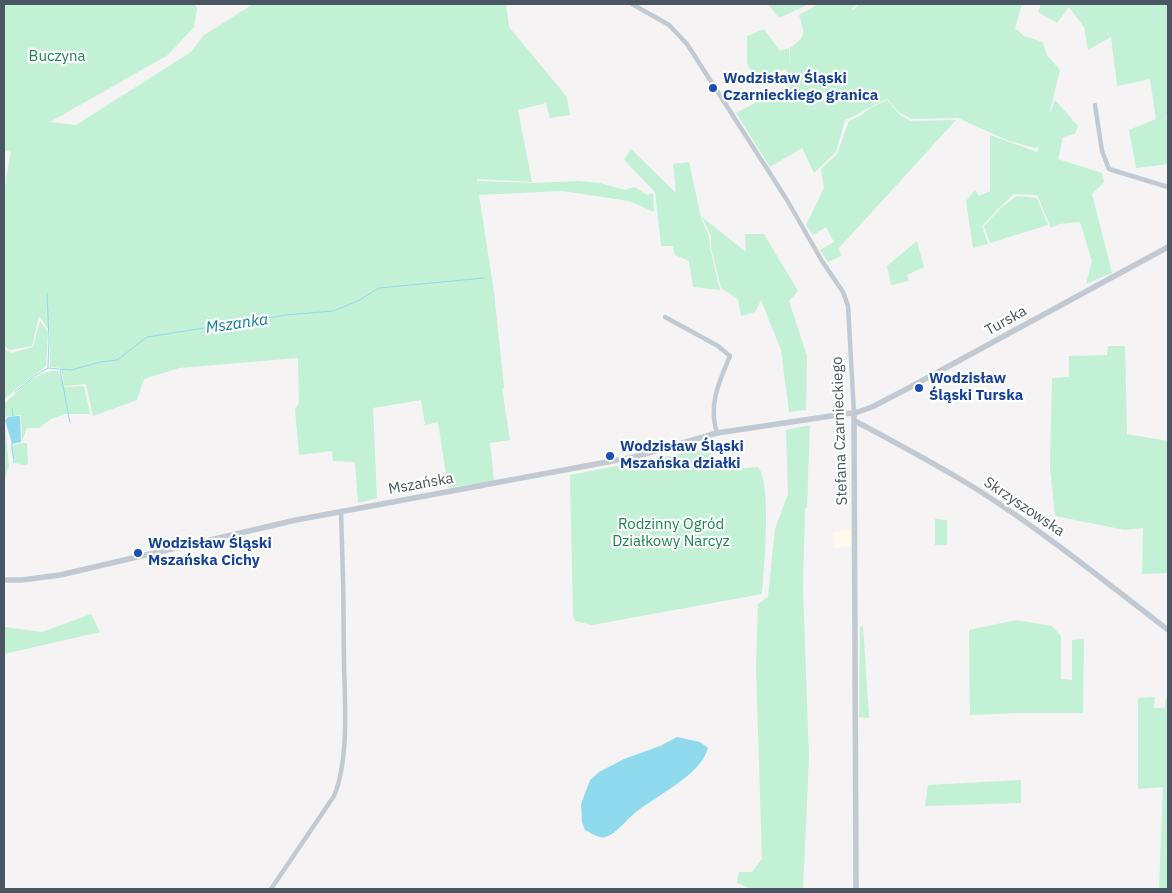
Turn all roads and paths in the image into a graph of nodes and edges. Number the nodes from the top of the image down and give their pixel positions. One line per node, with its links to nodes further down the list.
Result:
1 (632, 4): 6 (street, Stefana Czarnieckiego)
2 (1095, 106): 3 (street)
3 (1168, 186)
4 (1168, 246): 6 (street, Turska)
5 (665, 317): 9 (street)
6 (854, 413): 7 (street, Turska); 8 (street, Stefana Czarnieckiego)
7 (842, 415): 9 (street, Mszańska)
8 (855, 421): 12 (street, Skrzyszowska); 14 (street, Stefana Czarnieckiego)
9 (717, 433): 10 (street, Mszańska)
10 (341, 511): 11 (street, Mszańska); 13 (street)
11 (4, 580)
12 (1168, 630)
13 (271, 889)
14 (856, 889)

